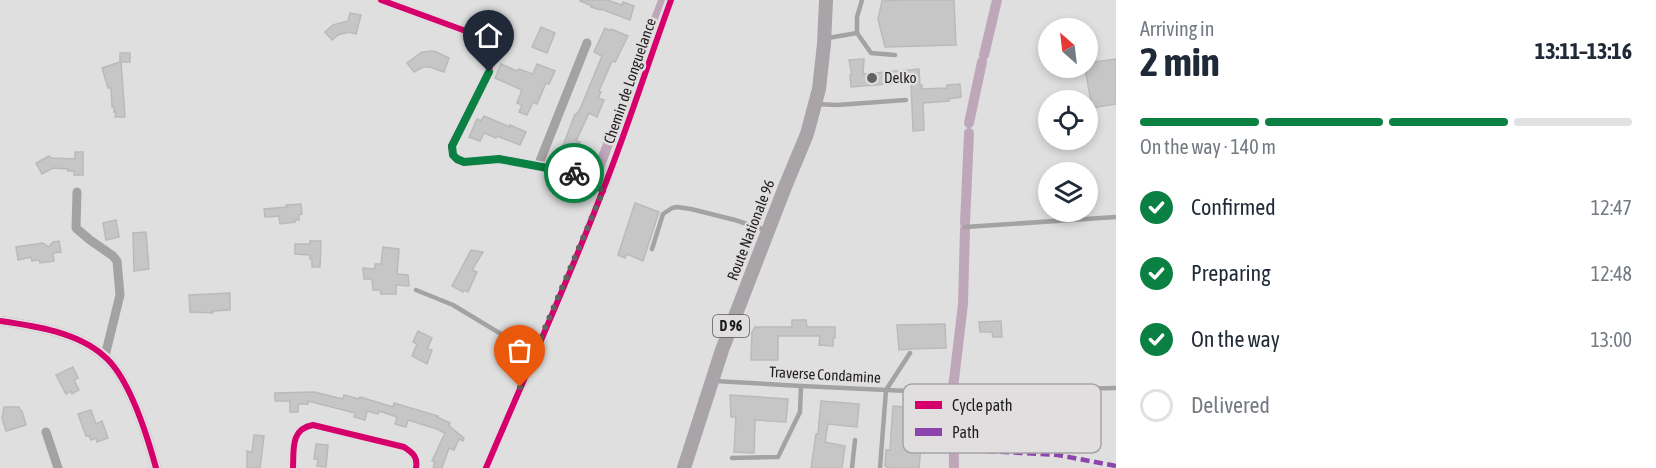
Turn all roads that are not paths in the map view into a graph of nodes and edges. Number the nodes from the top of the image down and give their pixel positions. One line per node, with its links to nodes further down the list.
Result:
1 (382, 0): 11 (street)
2 (671, 0): 12 (street, Chemin de Longuelance)
3 (826, 0): 6 (main road, Route Nationale 96 / D 96)
4 (862, 0): 5 (lane)
5 (857, 33): 6 (lane); 8 (lane)
6 (824, 39): 10 (main road, Route Nationale 96 / D 96)
7 (587, 44): 11 (street)
8 (895, 55)
9 (906, 100): 10 (lane)
10 (815, 104): 16 (main road, Route Nationale 96 / D 96)
11 (537, 166): 12 (street)
12 (603, 191): 21 (street, Chemin de Longuelance)
13 (77, 192): 22 (street)
14 (1116, 217): 15 (lane)
15 (965, 227)
16 (768, 231): 17 (lane); 23 (main road, Route Nationale 96 / D 96)
17 (652, 249)
18 (416, 291): 21 (lane)
19 (0, 321): 22 (street)
20 (910, 353): 27 (lane)
21 (534, 354): 36 (street, Chemin de Longuelance)
22 (105, 356): 32 (street)
23 (712, 381): 24 (lane, Traverse Condamine); 37 (main road, Route Nationale 96 / D 96)
24 (801, 386): 27 (lane, Traverse Condamine); 31 (lane)
25 (1101, 388): 26 (lane, Traverse Condamine)
26 (1116, 388)
27 (886, 390): 28 (lane, Traverse Condamine); 39 (lane)
28 (903, 391)
29 (46, 432): 33 (street)
30 (855, 440): 38 (lane)
31 (732, 458)
32 (154, 466)
33 (58, 468)
34 (293, 468): 35 (street)
35 (416, 468)
36 (486, 468)
37 (684, 468)
38 (852, 468)
39 (880, 468)

